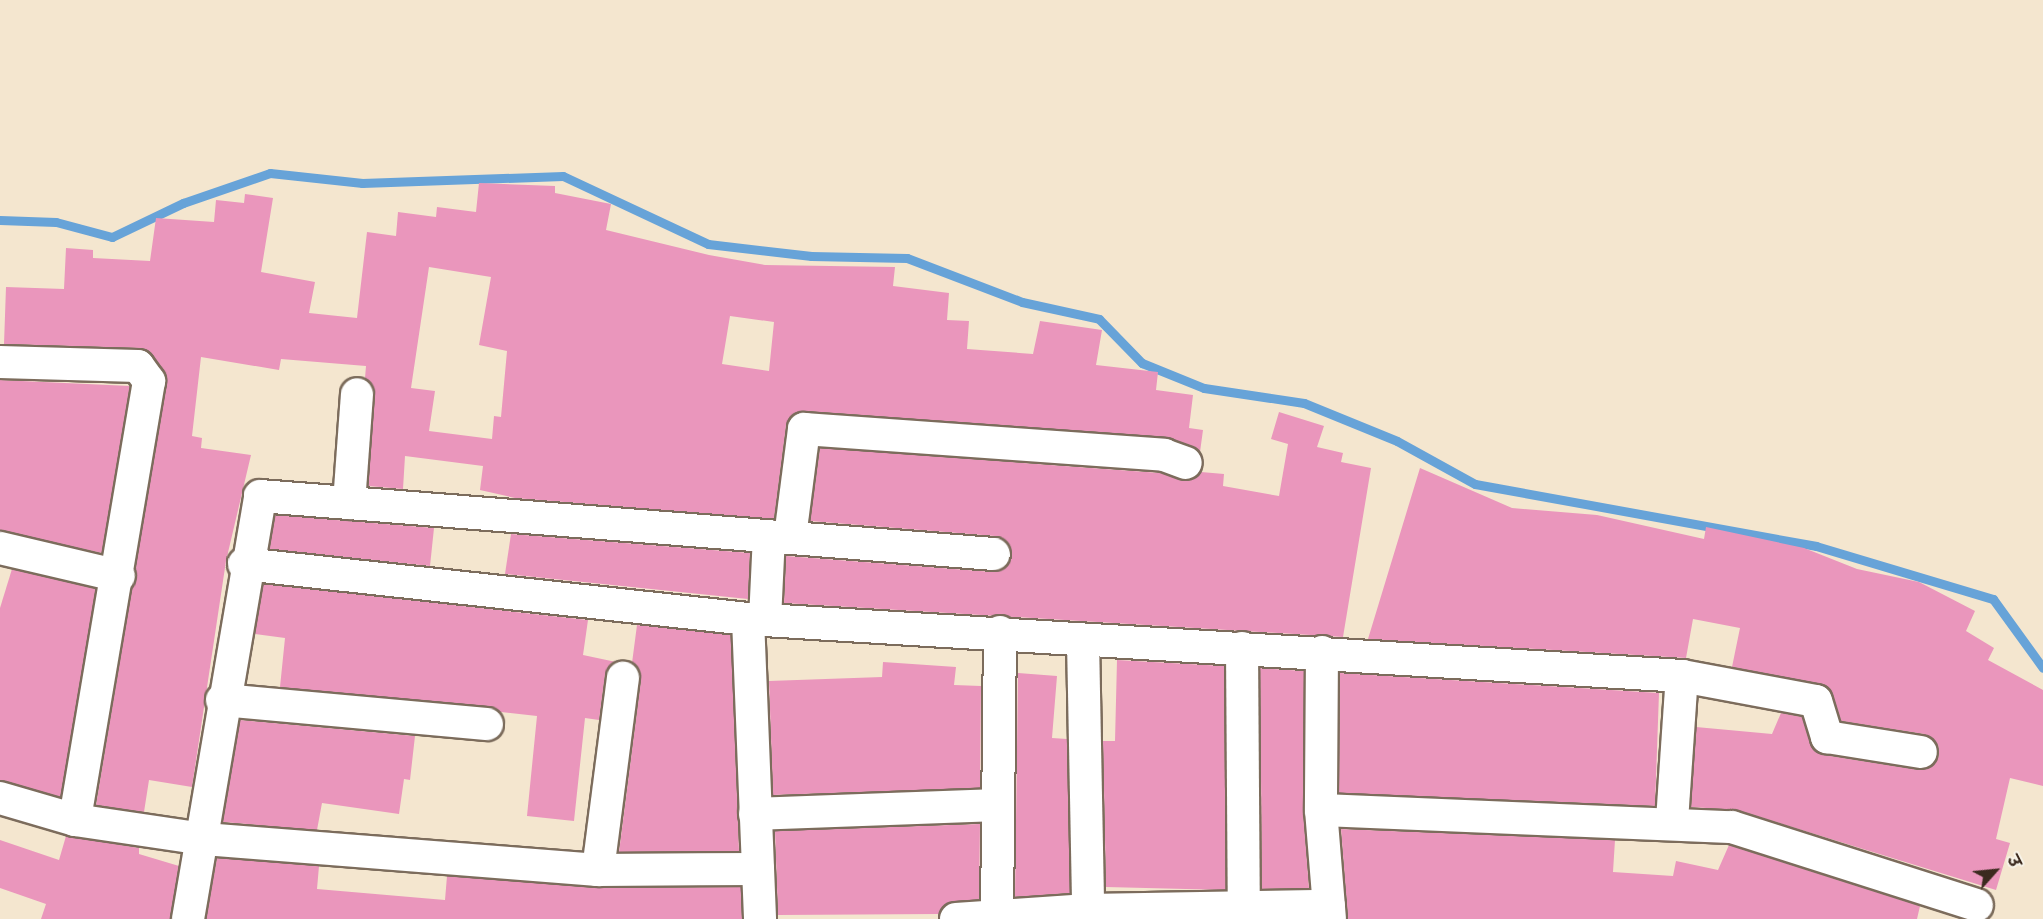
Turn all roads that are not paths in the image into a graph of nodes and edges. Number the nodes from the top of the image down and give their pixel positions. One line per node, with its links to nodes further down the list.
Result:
1 (0, 362): 9 (street)
2 (357, 394): 4 (street)
3 (1186, 463): 5 (street)
4 (349, 503): 5 (street); 8 (street)
5 (779, 537): 6 (street); 10 (street)
6 (994, 554)
7 (2, 555): 9 (street)
8 (244, 564): 10 (street); 17 (street)
9 (119, 576): 24 (street)
10 (757, 619): 11 (street); 23 (street)
11 (1000, 632): 12 (street); 21 (street)
12 (1083, 640): 13 (street); 31 (street)
13 (1242, 648): 14 (street); 30 (street)
14 (1322, 652): 15 (street); 22 (street)
15 (1682, 676): 19 (street); 25 (street)
16 (622, 678): 28 (street)
17 (222, 700): 18 (street); 26 (street)
18 (487, 724)
19 (1921, 752)
20 (0, 798): 24 (street)
21 (996, 805): 23 (street); 34 (street)
22 (1321, 810): 25 (street); 32 (street)
23 (755, 814): 27 (street)
24 (75, 820): 26 (street)
25 (1672, 821): 29 (street)
26 (204, 839): 28 (street); 35 (street)
27 (758, 869): 28 (street); 36 (street)
28 (597, 870)
29 (1977, 905)
30 (1244, 907): 32 (street); 33 (street)
31 (1088, 910): 33 (street); 34 (street)
32 (1329, 912)
33 (1123, 914)
34 (997, 917): 37 (street)
35 (188, 919)
36 (760, 919)
37 (956, 919)

